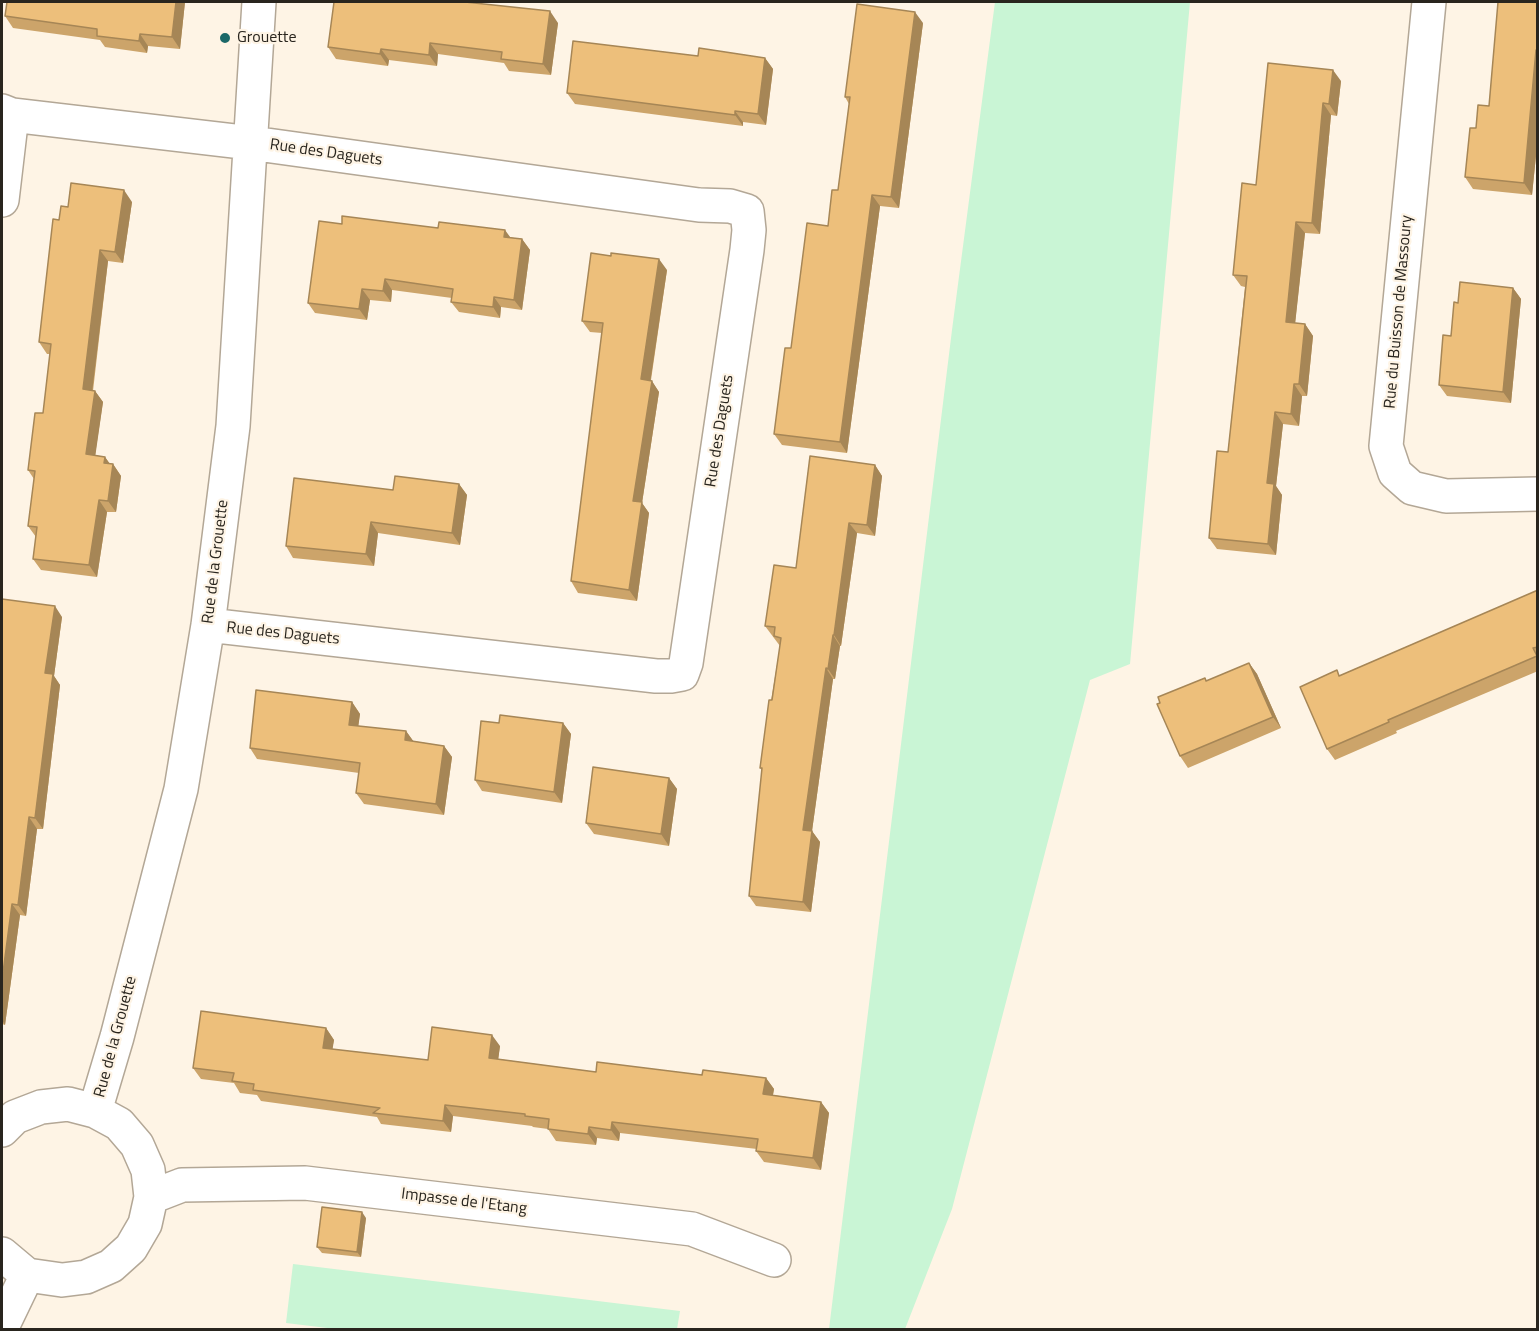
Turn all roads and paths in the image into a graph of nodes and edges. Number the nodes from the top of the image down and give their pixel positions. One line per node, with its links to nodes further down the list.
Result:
1 (259, 2): 4 (street, Rue de la Grouette)
2 (1429, 2): 6 (street, Rue du Buisson de Massoury)
3 (7, 113): 4 (street); 5 (street)
4 (251, 143): 7 (street, Rue de la Grouette); 7 (street, Rue des Daguets)
5 (2, 200)
6 (1538, 494)
7 (208, 626): 8 (street, Rue de la Grouette)
8 (95, 1111): 9 (street); 10 (street)
9 (2, 1130)
10 (150, 1197): 12 (street, Impasse de l'Etang); 13 (street)
11 (2, 1254): 13 (street)
12 (774, 1260)
13 (27, 1275): 14 (street)
14 (2, 1327)

